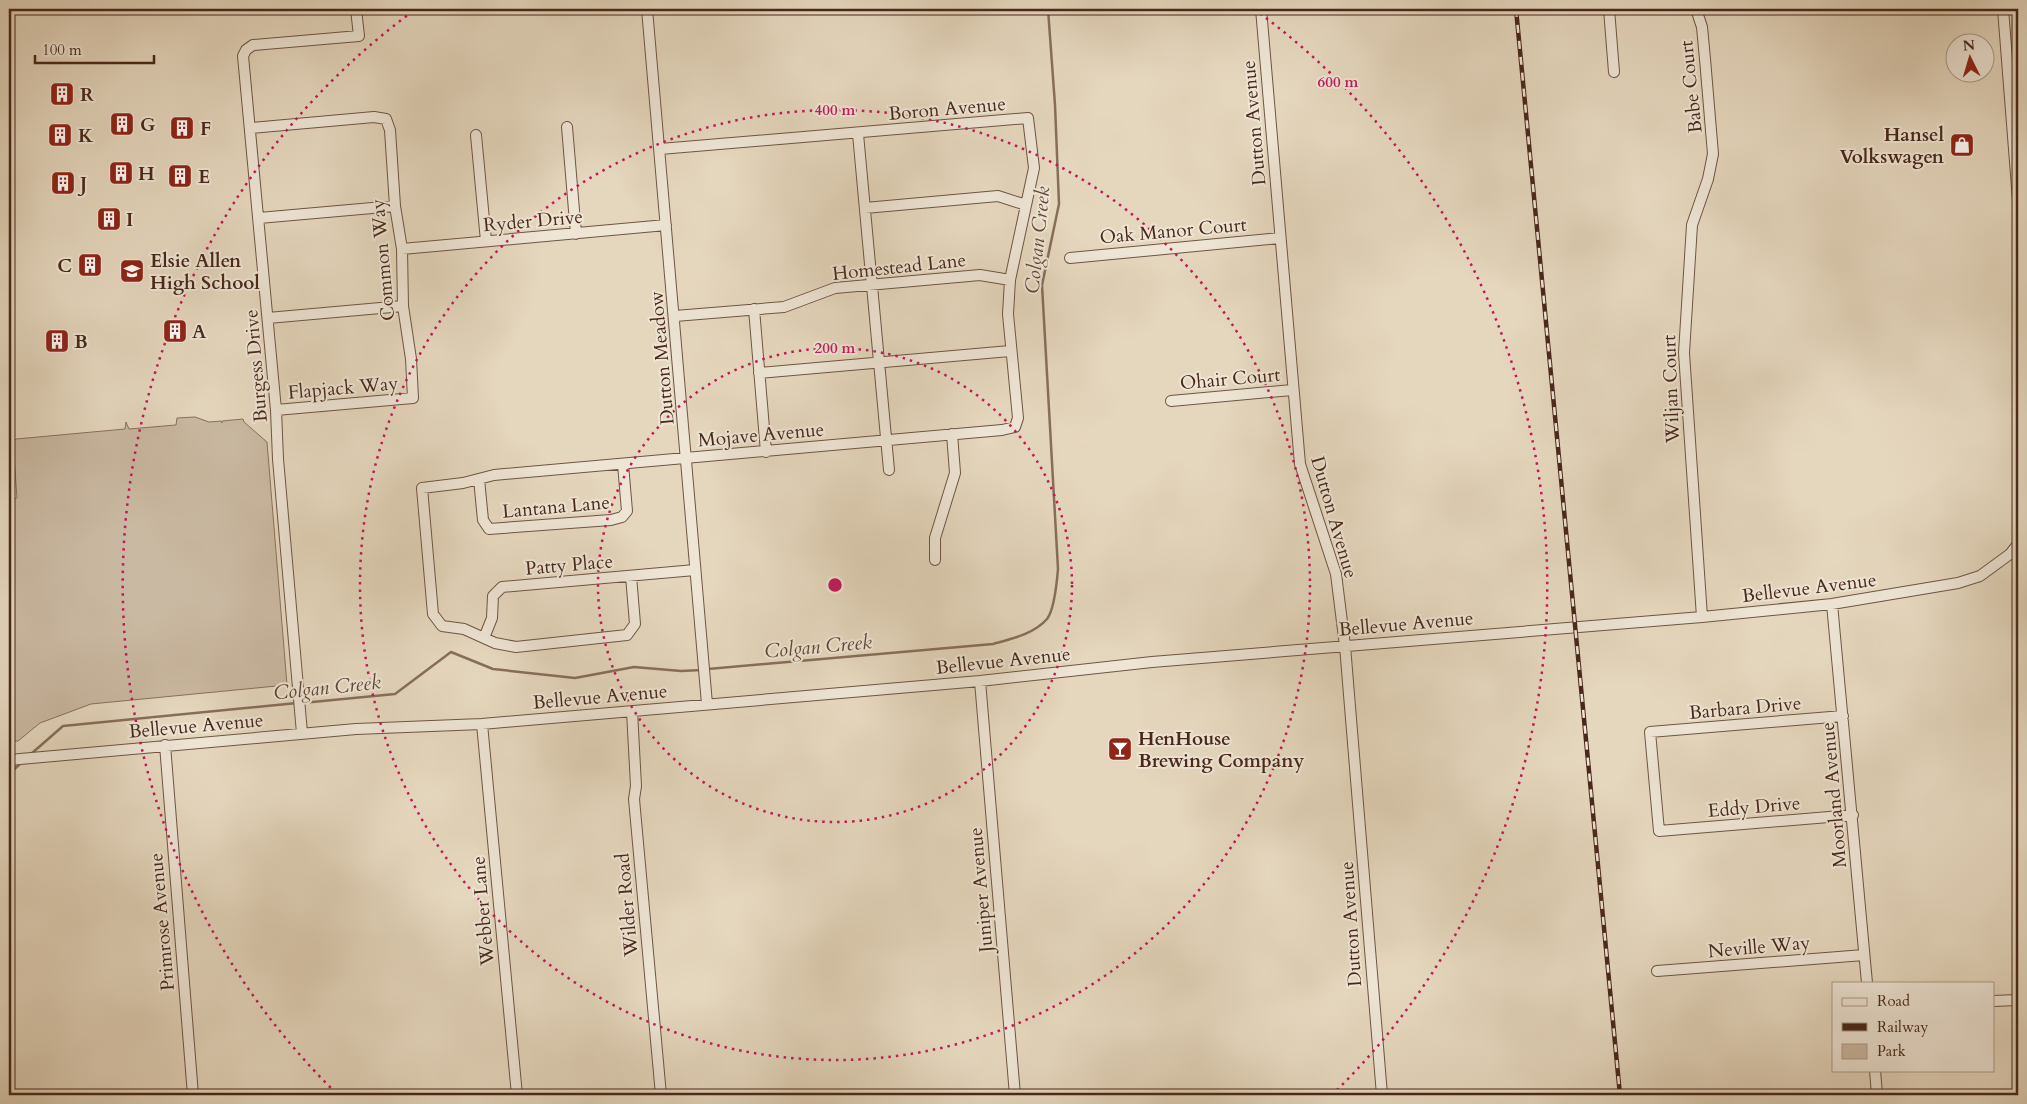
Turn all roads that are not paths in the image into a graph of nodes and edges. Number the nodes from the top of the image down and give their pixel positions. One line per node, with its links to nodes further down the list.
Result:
1 (356, 9): 9 (street, Burgess Drive)
2 (647, 9): 12 (street, Dutton Meadow)
3 (1260, 9): 21 (street, Dutton Avenue)
4 (1609, 9): 7 (street)
5 (1696, 9): 13 (street, Babe Court)
6 (2003, 9): 14 (street)
7 (1614, 72)
8 (566, 127): 20 (street)
9 (252, 128): 16 (street, Common Way); 18 (street, Burgess Drive)
10 (858, 134): 12 (street, Boron Avenue); 15 (street, Boron Avenue); 17 (street)
11 (476, 135): 22 (street)
12 (660, 149): 19 (street, Dutton Meadow)
13 (1712, 162): 50 (street, Wiljan Court)
14 (2018, 200)
15 (1026, 205): 17 (street); 25 (street)
16 (395, 206): 18 (street); 23 (street, Common Way)
17 (865, 208): 26 (street)
18 (259, 218): 30 (street, Burgess Drive)
19 (666, 225): 20 (street, Ryder Drive); 29 (street, Dutton Meadow)
20 (576, 234): 22 (street, Ryder Drive)
21 (1280, 238): 24 (street, Oak Manor Court); 34 (street, Dutton Avenue)
22 (486, 241): 23 (street, Ryder Drive)
23 (402, 249): 27 (street, Common Way)
24 (1070, 258)
25 (1010, 280): 26 (street, Homestead Lane); 31 (street)
26 (872, 285): 28 (street, Homestead Lane); 32 (street)
27 (404, 306): 30 (street); 35 (street, Common Way)
28 (754, 310): 29 (street, Homestead Lane); 33 (street)
29 (674, 316): 41 (street, Dutton Meadow)
30 (268, 318): 37 (street, Burgess Drive)
31 (1010, 351): 32 (street); 38 (street, Mojave Avenue)
32 (879, 363): 33 (street); 39 (street)
33 (759, 373): 40 (street)
34 (1292, 390): 36 (street, Ohair Court); 52 (street, Dutton Avenue)
35 (413, 398): 37 (street, Flapjack Way)
36 (1171, 401)
37 (276, 410): 58 (street, Burgess Drive)
38 (952, 434): 39 (street, Mojave Avenue); 46 (street)
39 (886, 440): 40 (street, Mojave Avenue); 43 (street)
40 (766, 452): 41 (street, Mojave Avenue)
41 (687, 458): 42 (street, Mojave Avenue); 47 (street, Dutton Meadow)
42 (623, 464): 44 (street, Mojave Avenue); 44 (street, Lantana Lane)
43 (889, 470)
44 (479, 479): 51 (street, Mojave Avenue)
45 (2018, 544): 49 (street, Bellevue Avenue)
46 (935, 560)
47 (695, 570): 48 (street, Patty Place); 54 (street, Dutton Meadow)
48 (631, 576): 51 (street, Patty Place); 51 (street)
49 (1832, 604): 50 (street, Bellevue Avenue); 56 (street, Moorland Avenue)
50 (1702, 618): 52 (street, Bellevue Avenue)
51 (484, 638)
52 (1345, 646): 53 (street, Bellevue Avenue); 73 (street, Dutton Avenue)
53 (980, 681): 54 (street, Bellevue Avenue); 72 (street, Juniper Avenue)
54 (707, 704): 55 (street, Bellevue Avenue)
55 (632, 711): 57 (street, Bellevue Avenue); 71 (street, Wilder Road)
56 (1843, 716): 61 (street, Moorland Avenue); 62 (street, Barbara Drive)
57 (482, 724): 58 (street, Bellevue Avenue); 70 (street, Webber Lane)
58 (302, 733): 59 (street, Bellevue Avenue)
59 (165, 745): 60 (street, Bellevue Avenue); 69 (street, Primrose Avenue)
60 (9, 760)
61 (1853, 815): 62 (street, Eddy Drive); 63 (street, Moorland Avenue)
62 (1659, 831)
63 (1864, 955): 64 (street, Neville Way); 65 (street, Moorland Avenue)
64 (1656, 971)
65 (1867, 982)
66 (2018, 1000): 67 (street)
67 (1994, 1002)
68 (1875, 1072): 74 (street)
69 (193, 1095)
70 (517, 1095)
71 (661, 1095)
72 (1016, 1095)
73 (1382, 1095)
74 (1877, 1095)

